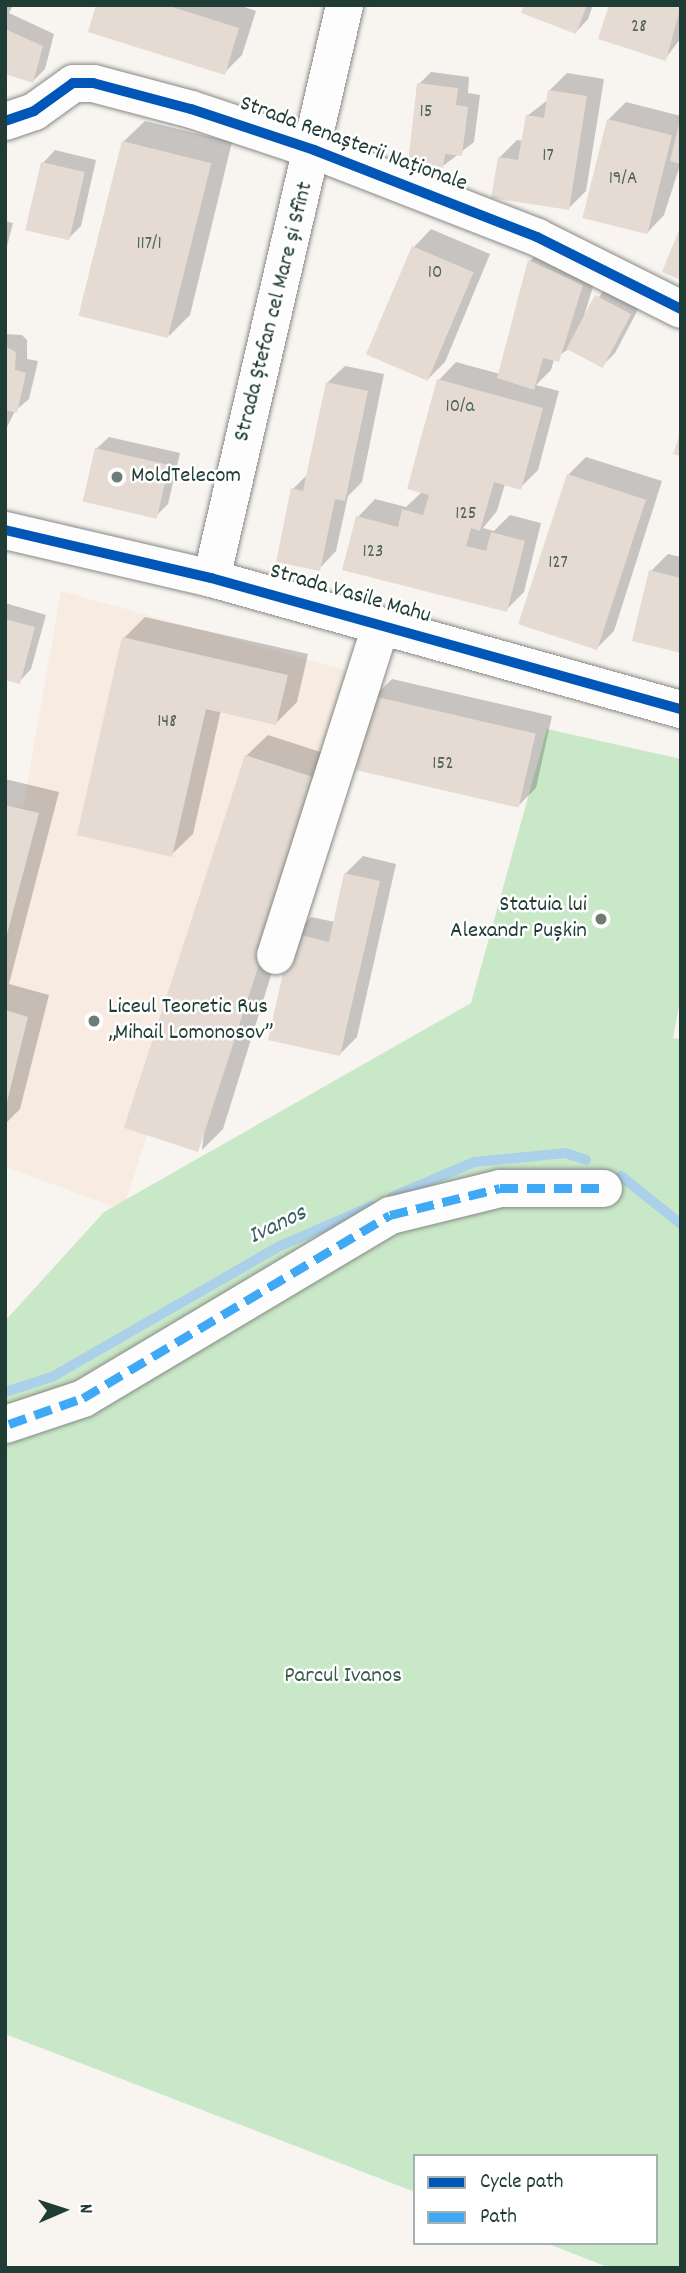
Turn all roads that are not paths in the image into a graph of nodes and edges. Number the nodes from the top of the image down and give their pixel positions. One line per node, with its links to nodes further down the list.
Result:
1 (344, 5): 3 (street, Strada Ștefan cel Mare și Sfînt)
2 (5, 121): 3 (street, Strada Renașterii Naționale)
3 (314, 150): 4 (street, Strada Renașterii Naționale); 6 (street, Strada Ștefan cel Mare și Sfînt)
4 (681, 309)
5 (5, 530): 6 (street, Strada Vasile Mahu)
6 (211, 578): 7 (street, Strada Vasile Mahu)
7 (380, 625): 8 (street, Strada Vasile Mahu); 9 (street)
8 (681, 709)
9 (275, 955)
10 (603, 1188): 11 (street)
11 (7, 1424)

